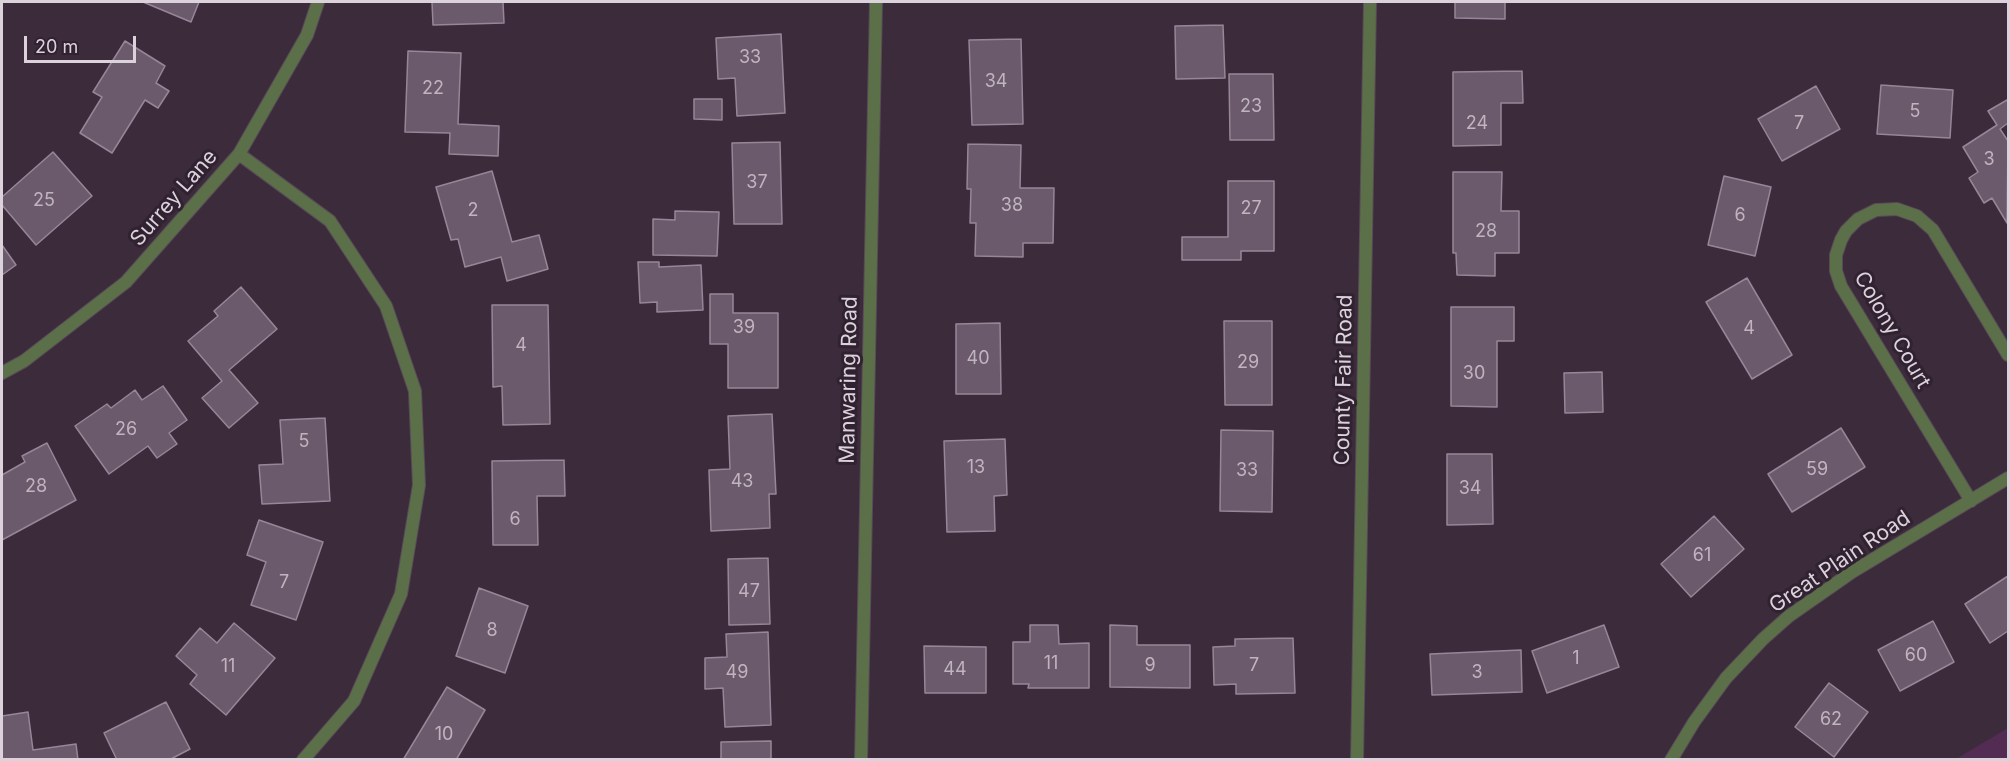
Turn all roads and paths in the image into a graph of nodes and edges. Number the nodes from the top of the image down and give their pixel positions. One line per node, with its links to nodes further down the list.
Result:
1 (318, 2): 4 (street, Surrey Lane)
2 (876, 2): 10 (street, Manwaring Road)
3 (1370, 2): 11 (street, County Fair Road)
4 (239, 154): 6 (street, Surrey Lane); 9 (street)
5 (2008, 355): 8 (street, Colony Court)
6 (2, 373)
7 (2008, 478): 8 (street, Great Plain Road)
8 (1971, 501): 12 (street, Great Plain Road)
9 (303, 759)
10 (861, 759)
11 (1357, 759)
12 (1671, 759)

